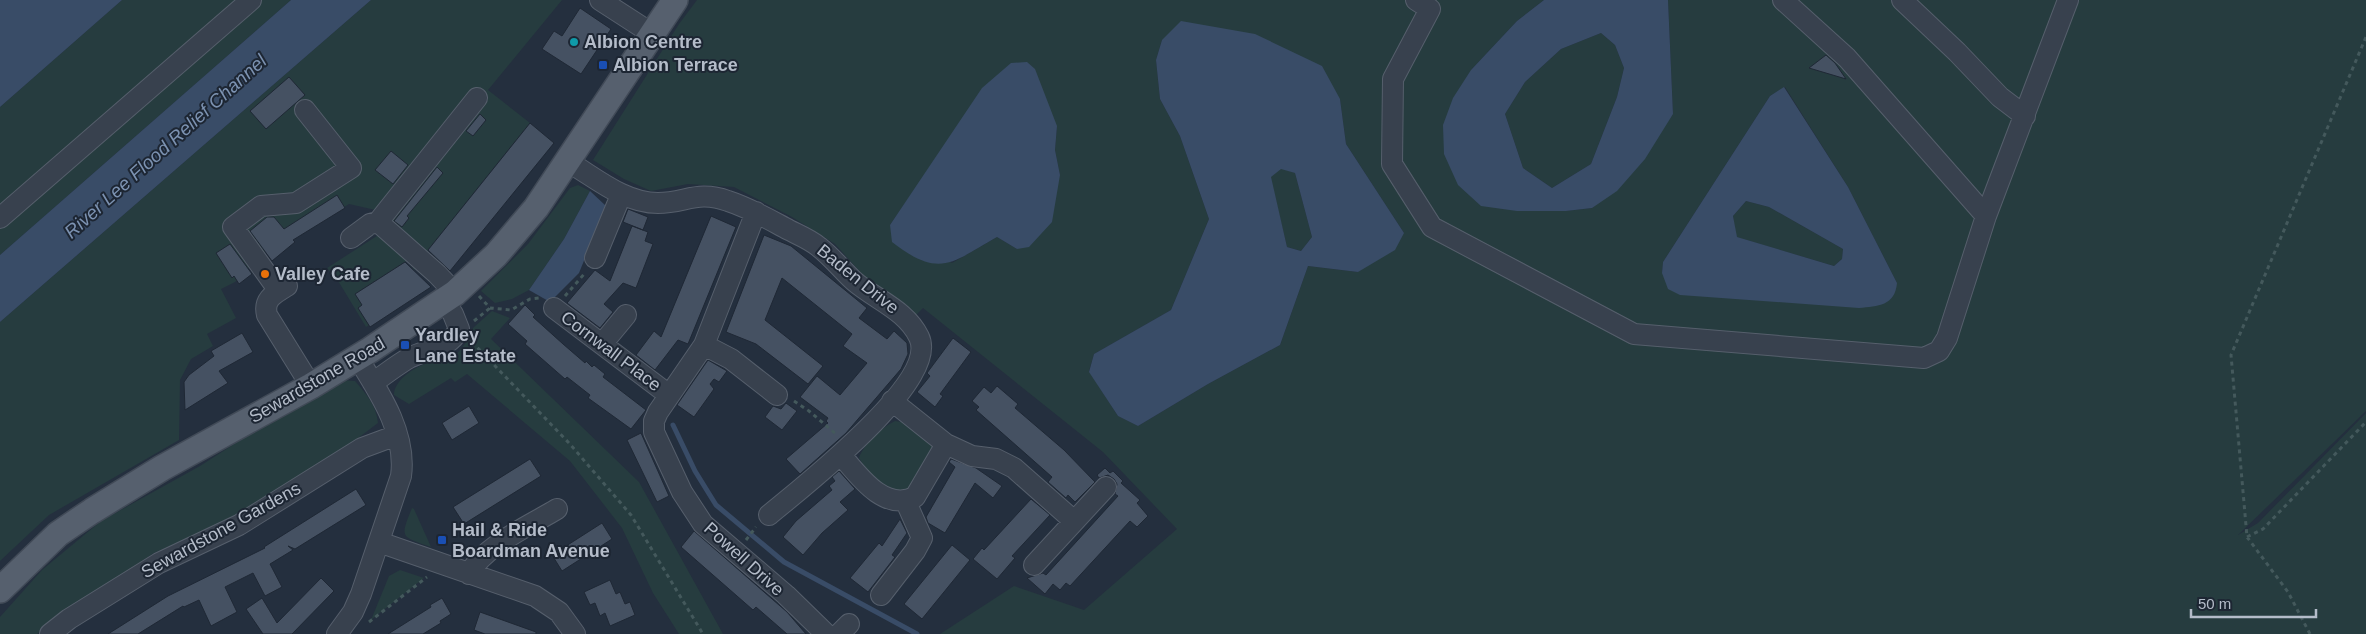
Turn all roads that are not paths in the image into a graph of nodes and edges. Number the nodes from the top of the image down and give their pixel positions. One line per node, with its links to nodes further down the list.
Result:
1 (251, 0): 16 (street)
2 (600, 0): 8 (street)
3 (675, 0): 8 (main road, Sewardstone Road)
4 (1416, 0): 15 (street)
5 (1784, 0): 15 (street)
6 (1902, 0): 11 (street)
7 (2068, 0): 11 (street)
8 (651, 33): 12 (main road, Sewardstone Road)
9 (477, 98): 17 (street)
10 (305, 110): 27 (street)
11 (2025, 116): 15 (street)
12 (567, 161): 13 (street, Baden Drive); 20 (main road, Sewardstone Road)
13 (622, 195): 14 (street, Baden Drive); 19 (street)
14 (756, 212): 24 (street, Powell Drive); 30 (street, Baden Drive)
15 (1986, 216)
16 (0, 218)
17 (378, 222): 18 (street); 20 (street)
18 (351, 238)
19 (595, 258)
20 (456, 293): 25 (main road, Sewardstone Road); 26 (street)
21 (554, 308): 23 (street, Cornwall Place)
22 (626, 315): 23 (street)
23 (602, 344): 28 (street, Cornwall Place)
24 (704, 345): 28 (street, Powell Drive); 29 (street)
25 (357, 357): 26 (street); 27 (main road, Sewardstone Road)
26 (373, 383): 31 (street)
27 (311, 386): 42 (main road, Sewardstone Road)
28 (669, 394): 47 (street, Powell Drive)
29 (777, 394)
30 (892, 401): 32 (street); 33 (street, Baden Drive)
31 (397, 435): 39 (street); 44 (street, Sewardstone Gardens)
32 (946, 444): 35 (street); 38 (street)
33 (841, 455): 35 (street); 37 (street, Baden Drive)
34 (1106, 487): 38 (street)
35 (906, 502): 43 (street)
36 (558, 509): 41 (street)
37 (763, 521)
38 (1074, 521): 40 (street)
39 (379, 542): 41 (street); 45 (street)
40 (1034, 564)
41 (469, 574): 46 (street)
42 (0, 590)
43 (881, 595)
44 (50, 634)
45 (337, 634)
46 (574, 634)
47 (826, 634)

